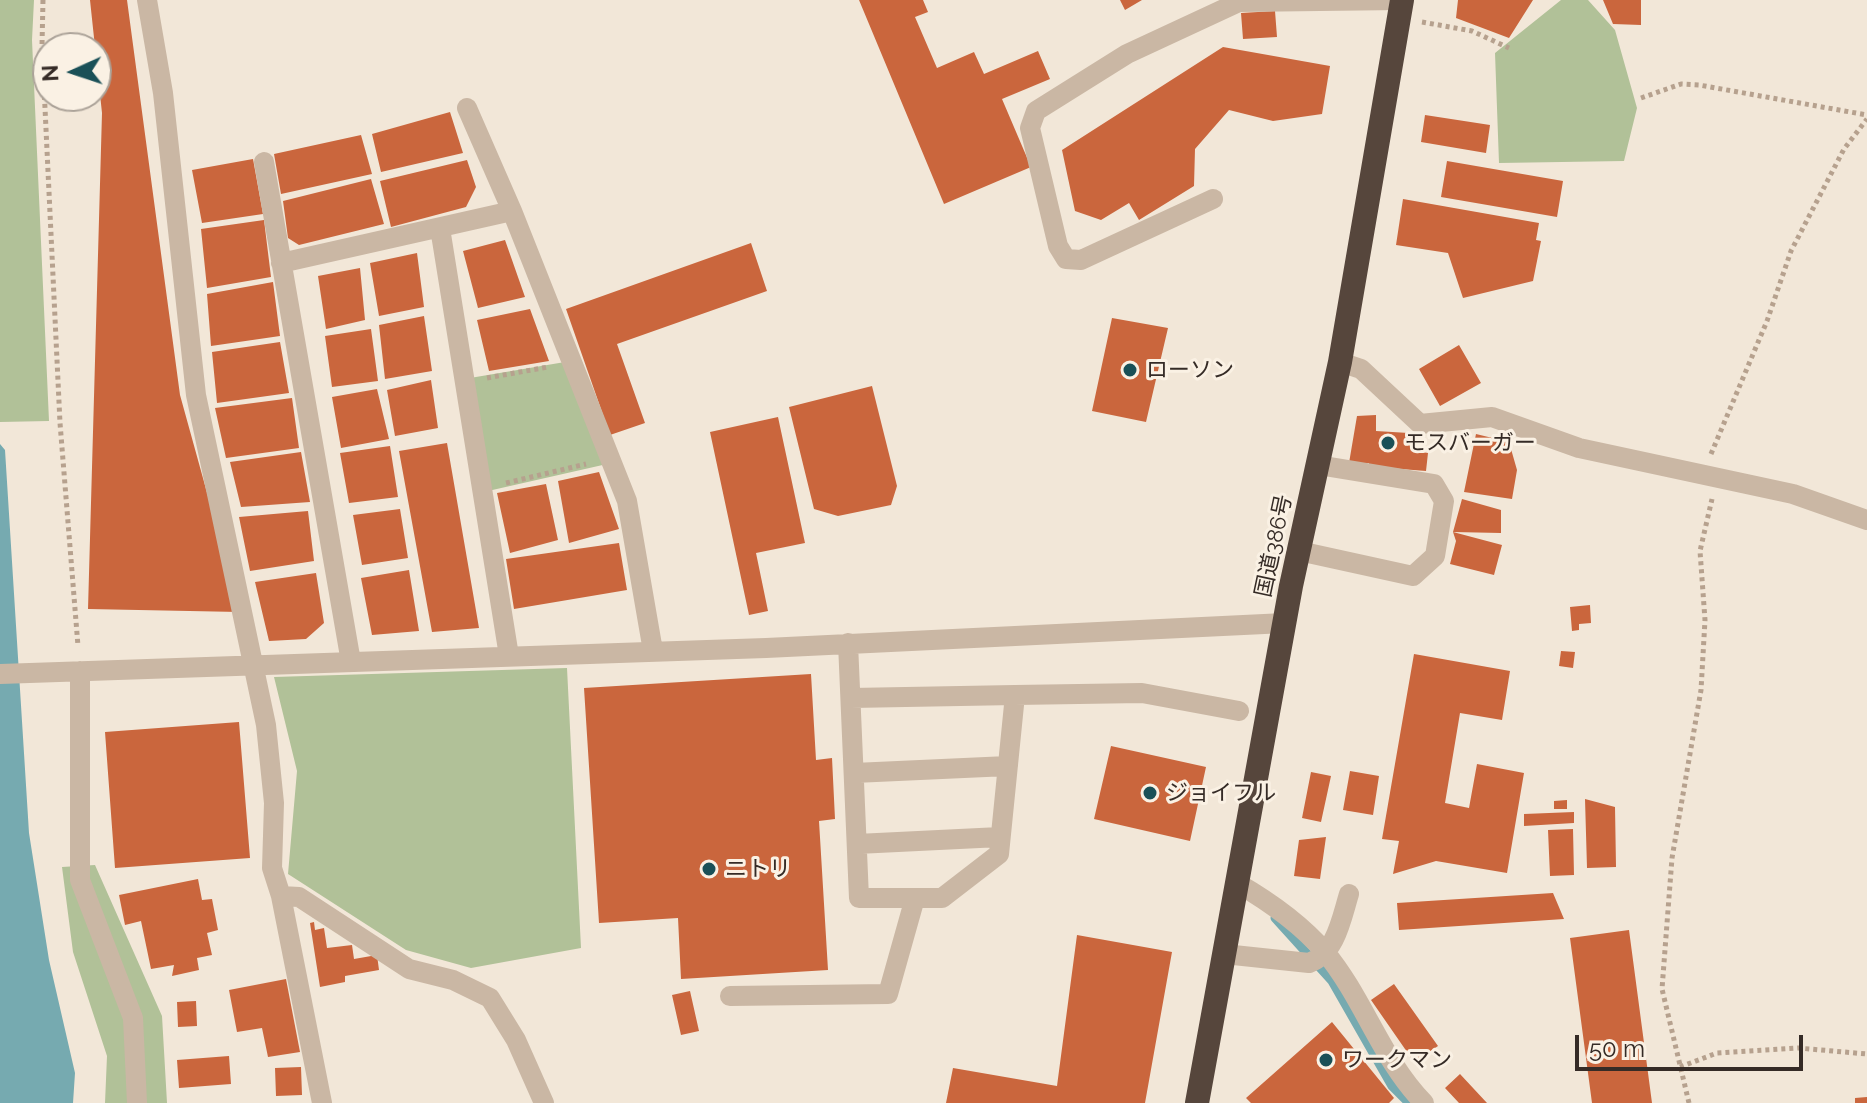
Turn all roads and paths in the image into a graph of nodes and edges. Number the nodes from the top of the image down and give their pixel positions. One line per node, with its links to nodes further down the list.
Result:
1 (43, 0): 29 (path)
2 (147, 0): 28 (street)
3 (1402, 0): 10 (street); 14 (highway, 国道386号)
4 (1421, 22): 5 (path)
5 (1509, 48)
6 (1641, 98): 8 (path)
7 (467, 108): 11 (street)
8 (1867, 117): 19 (path)
9 (264, 162): 13 (street)
10 (1213, 199)
11 (512, 211): 12 (street); 15 (street)
12 (440, 228): 13 (street); 16 (street)
13 (281, 263): 27 (street)
14 (1340, 362): 18 (highway, 国道386号); 19 (street)
15 (572, 363): 16 (path); 17 (street)
16 (464, 382): 20 (street)
17 (610, 458): 20 (path); 25 (street)
18 (1318, 465): 22 (highway, 国道386号); 22 (street)
19 (1709, 477): 21 (street); 46 (path)
20 (482, 489): 26 (street)
21 (1867, 520)
22 (1299, 551): 23 (highway, 国道386号)
23 (1285, 623): 24 (street); 38 (highway, 国道386号)
24 (848, 643): 25 (street); 32 (street)
25 (653, 651): 26 (street)
26 (509, 656): 27 (street)
27 (351, 662): 28 (street)
28 (254, 666): 29 (street); 40 (street)
29 (74, 672): 30 (street); 47 (street)
30 (0, 674)
31 (1015, 695): 32 (street); 33 (street); 34 (street)
32 (851, 698): 35 (street)
33 (1239, 711)
34 (1008, 766): 35 (street); 36 (street)
35 (854, 773): 37 (street)
36 (1000, 837): 37 (street); 41 (street)
37 (857, 844): 41 (street)
38 (1237, 883): 42 (highway, 国道386号); 43 (street)
39 (1349, 894): 43 (street)
40 (281, 896): 48 (street); 49 (street)
41 (915, 898): 44 (street)
42 (1224, 954): 43 (street); 50 (highway, 国道386号)
43 (1318, 958): 51 (street)
44 (730, 996)
45 (1867, 1054): 46 (path)
46 (1680, 1067): 52 (path)
47 (137, 1103)
48 (322, 1103)
49 (544, 1103)
50 (1197, 1103)
51 (1424, 1103)
52 (1689, 1103)

